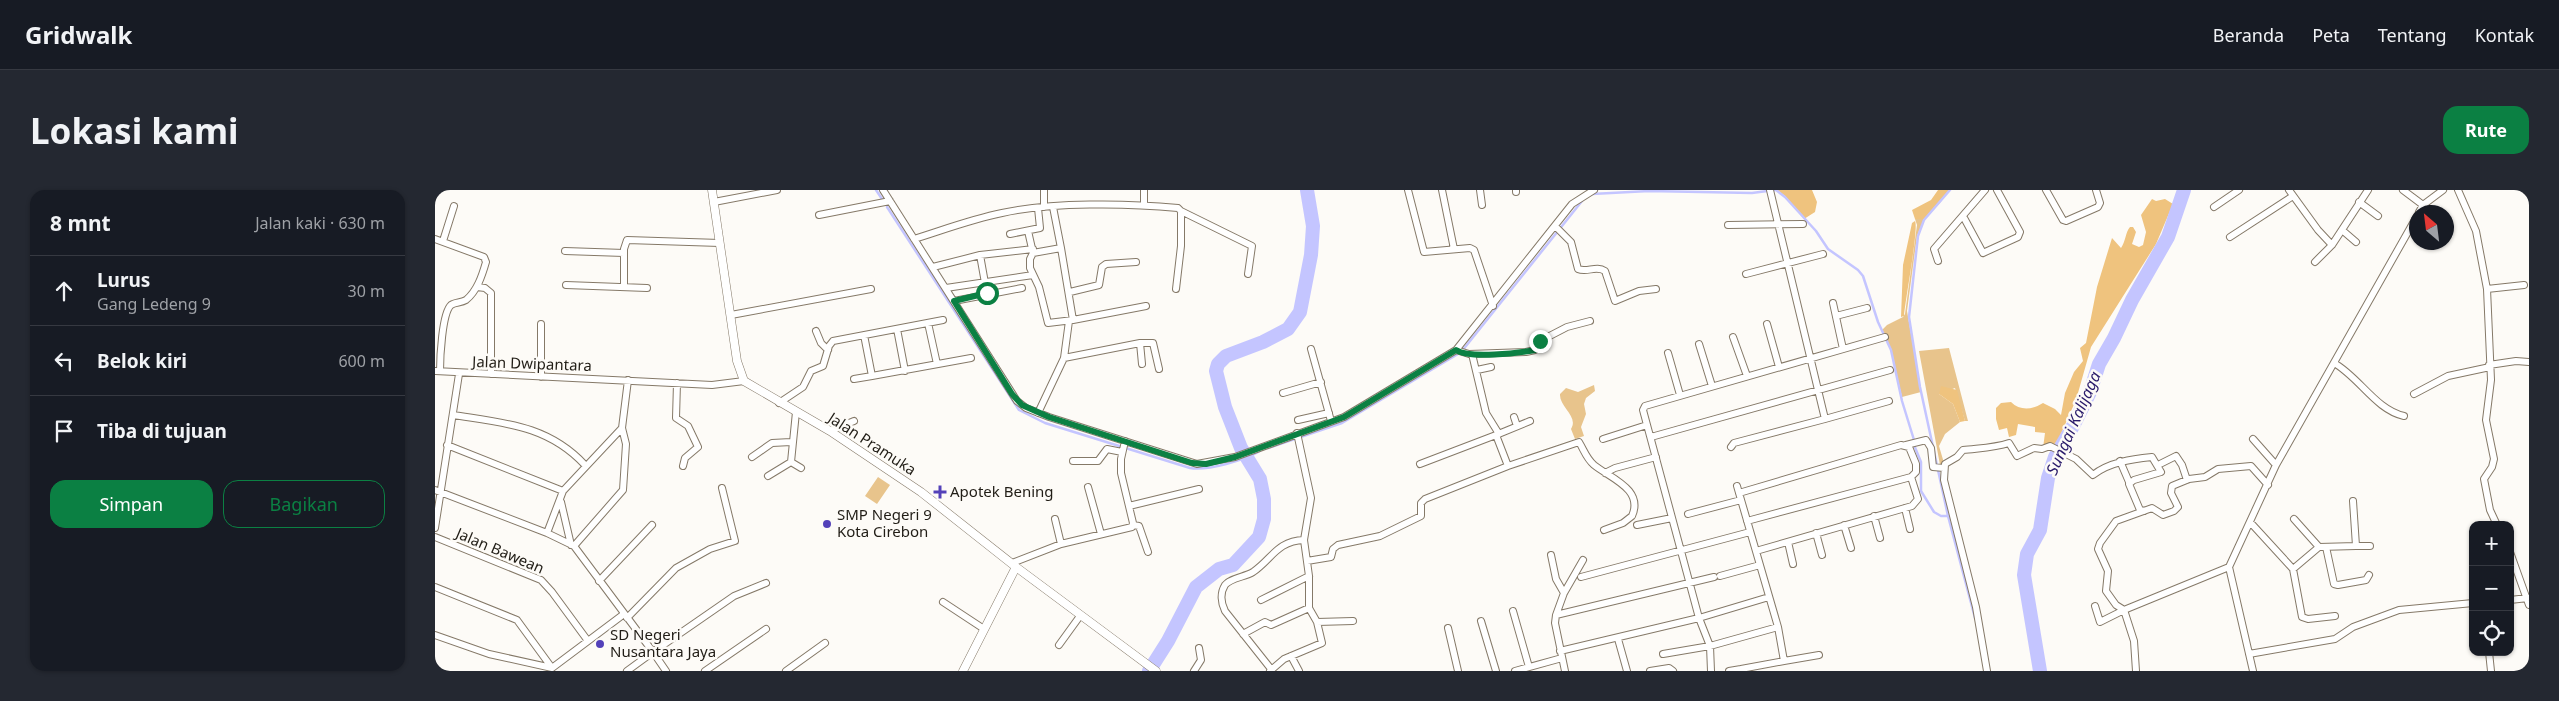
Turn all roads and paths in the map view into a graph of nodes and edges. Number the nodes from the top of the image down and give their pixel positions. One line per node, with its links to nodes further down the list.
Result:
1 (712, 190): 22 (street)
2 (777, 190): 22 (street)
3 (883, 190): 21 (street)
4 (1044, 190): 30 (street)
5 (1144, 190): 24 (street)
6 (1409, 190): 51 (street)
7 (1442, 190): 51 (street)
8 (1480, 190): 25 (street)
9 (1594, 190): 38 (street)
10 (1985, 190): 33 (street)
11 (1997, 190): 33 (street)
12 (2047, 190): 13 (street)
13 (2096, 190)
14 (2239, 190): 29 (street)
15 (2368, 190): 23 (street)
16 (2403, 190): 26 (street)
17 (2443, 190): 26 (street)
18 (2458, 190): 76 (street)
19 (1771, 192): 37 (street)
20 (2291, 193): 43 (street); 49 (street)
21 (891, 201): 32 (street); 45 (street)
22 (714, 202): 48 (street)
23 (2359, 202): 34 (street); 39 (street)
24 (1144, 205): 28 (street); 31 (street)
25 (1482, 205)
26 (2423, 205)
27 (454, 206): 46 (street)
28 (1053, 207): 30 (street); 50 (street)
29 (2214, 207)
30 (1041, 208): 41 (street); 45 (street)
31 (1181, 211): 62 (street); 75 (street)
32 (819, 215)
33 (1963, 216): 58 (street)
34 (2378, 216)
35 (1803, 224): 37 (street)
36 (1729, 225): 37 (street)
37 (1778, 225): 60 (street)
38 (1557, 227): 73 (street); 81 (street)
39 (2342, 230): 47 (street); 49 (street)
40 (2409, 230): 107 (street)
41 (1028, 231): 42 (street); 53 (street)
42 (1010, 234)
43 (2230, 237)
44 (435, 239): 46 (street)
45 (914, 239): 61 (street)
46 (443, 241): 68 (street)
47 (2356, 242)
48 (720, 243): 54 (street); 83 (street)
49 (2333, 245): 59 (street)
50 (1061, 248): 53 (street); 77 (street)
51 (1454, 250): 81 (street)
52 (565, 251): 54 (street)
53 (1033, 251): 56 (street); 64 (street)
54 (624, 253): 69 (street)
55 (1823, 254): 60 (street)
56 (980, 256): 61 (street); 65 (street)
57 (1136, 262): 77 (street)
58 (1938, 262)
59 (2315, 262)
60 (1788, 263): 63 (street); 106 (street)
61 (933, 267): 71 (street)
62 (1248, 274)
63 (1746, 274)
64 (1033, 275): 65 (street); 86 (street)
65 (985, 283): 71 (street)
66 (566, 285): 69 (street)
67 (2524, 285): 76 (street)
68 (477, 287): 117 (street); 120 (street)
69 (624, 287): 70 (street)
70 (647, 288)
71 (946, 288): 78 (street)
72 (1022, 288): 78 (street)
73 (1656, 288)
74 (871, 289): 83 (street)
75 (1176, 289)
76 (2487, 289): 111 (street)
77 (1071, 292): 86 (street)
78 (954, 301): 137 (street)
79 (1833, 303): 84 (street)
80 (1146, 306): 86 (street)
81 (1493, 306): 101 (street)
82 (1867, 308): 84 (street)
83 (731, 314): 126 (street)
84 (1836, 316): 99 (street)
85 (943, 320): 88 (street)
86 (1071, 321): 105 (street)
87 (1590, 321): 103 (street)
88 (928, 323): 91 (street); 109 (street)
89 (541, 324): 123 (street)
90 (1767, 324): 113 (street)
91 (897, 329): 93 (street); 118 (street)
92 (817, 330): 100 (street)
93 (863, 335): 100 (street); 121 (street)
94 (1733, 337): 122 (street)
95 (1885, 337): 99 (street)
96 (1139, 343): 105 (street); 110 (street); 114 (street)
97 (1699, 344): 129 (street)
98 (1311, 349): 127 (street)
99 (1843, 349): 106 (street)
100 (828, 350): 135 (street)
101 (1456, 350): 103 (street); 145 (street)
102 (1668, 353): 133 (street)
103 (1473, 354): 115 (street)
104 (971, 358): 109 (street)
105 (1065, 358): 137 (street)
106 (1810, 358): 113 (street); 130 (street)
107 (2334, 362): 140 (street); 171 (street)
108 (2529, 362): 111 (street)
109 (937, 364): 118 (street)
110 (1143, 364)
111 (2490, 366): 132 (street); 197 (street)
112 (1491, 367): 115 (street)
113 (1779, 367): 122 (street)
114 (1159, 369)
115 (1477, 370): 151 (street)
116 (1890, 370): 130 (street)
117 (437, 371): 119 (street, Jalan Dwipantara)
118 (905, 371): 121 (street)
119 (459, 374): 120 (street, Jalan Dwipantara); 139 (street)
120 (491, 374): 123 (street, Jalan Dwipantara)
121 (872, 376): 125 (street)
122 (1747, 376): 129 (street)
123 (541, 377): 124 (street, Jalan Dwipantara)
124 (628, 380): 128 (street, Jalan Dwipantara); 149 (street)
125 (854, 380)
126 (744, 381): 128 (street, Jalan Dwipantara); 135 (street, Jalan Pramuka)
127 (1321, 382): 131 (street); 138 (street)
128 (677, 384): 169 (street)
129 (1712, 386): 133 (street)
130 (1818, 390): 142 (street); 153 (street)
131 (1283, 393)
132 (2414, 394)
133 (1680, 395): 147 (street)
134 (1889, 401): 142 (street)
135 (779, 403): 136 (street, Jalan Pramuka)
136 (796, 412): 150 (street, Jalan Pramuka); 156 (street)
137 (1038, 413): 159 (street)
138 (1329, 413): 143 (street); 145 (street)
139 (453, 415): 158 (street); 167 (street)
140 (2404, 416)
141 (1514, 417): 148 (street)
142 (1825, 419): 160 (street)
143 (1298, 420)
144 (854, 421): 150 (street)
145 (1331, 421): 152 (street)
146 (1530, 422): 148 (street)
147 (1647, 425): 153 (street); 154 (street)
148 (1517, 426): 151 (street)
149 (622, 428): 167 (street); 215 (street)
150 (830, 431): 229 (street, Jalan Pramuka)
151 (1497, 434): 166 (street); 170 (street)
152 (1298, 436): 159 (street); 212 (street)
153 (1651, 436): 162 (street)
154 (1603, 439)
155 (2253, 439): 171 (street)
156 (791, 442): 161 (street); 165 (street)
157 (1906, 444): 173 (street); 176 (street); 185 (street)
158 (447, 445): 183 (street); 184 (street)
159 (1124, 446): 163 (street); 188 (street)
160 (1731, 447)
161 (752, 457)
162 (1656, 457): 174 (street); 193 (street)
163 (1073, 461)
164 (2120, 461): 168 (street); 173 (street); 178 (street)
165 (791, 462): 172 (street); 175 (street)
166 (1420, 464)
167 (585, 465): 184 (street)
168 (2158, 465): 177 (street); 178 (street)
169 (683, 466)
170 (1507, 466): 174 (street); 226 (street)
171 (2276, 466): 179 (street)
172 (801, 468)
173 (1943, 468): 300 (street)
174 (1605, 473): 205 (street)
175 (768, 476)
176 (1911, 477): 189 (street); 196 (street)
177 (2187, 480): 179 (street); 190 (street)
178 (2129, 482): 190 (street)
179 (2268, 485): 198 (street)
180 (1088, 487): 209 (street)
181 (723, 488): 252 (street)
182 (1199, 489): 188 (street)
183 (438, 490): 203 (street); 207 (street)
184 (563, 491): 186 (street)
185 (1741, 500): 191 (street); 196 (street)
186 (561, 501): 207 (street); 215 (street)
187 (2353, 501): 216 (street)
188 (1129, 506): 202 (street)
189 (1905, 508): 192 (street); 204 (street)
190 (2144, 511): 249 (street)
191 (1688, 514)
192 (1874, 516): 201 (street); 211 (street)
193 (1673, 518): 200 (street); 220 (street)
194 (1055, 519): 214 (street)
195 (2294, 519): 218 (street)
196 (1747, 521): 206 (street)
197 (2495, 521)
198 (2250, 522): 231 (street); 232 (street)
199 (652, 525): 236 (street)
200 (1637, 525)
201 (1844, 525): 208 (street); 219 (street)
202 (1133, 526): 209 (street); 222 (street)
203 (435, 528)
204 (1911, 529)
205 (1604, 530)
206 (1751, 532): 220 (street); 221 (street)
207 (547, 533): 215 (street)
208 (1816, 533): 213 (street); 224 (street)
209 (1101, 534): 214 (street)
210 (435, 537): 266 (street, Jalan Bawean)
211 (1880, 538)
212 (1304, 540): 226 (street); 263 (street)
213 (1787, 542): 221 (street); 228 (street)
214 (1061, 544): 229 (street)
215 (573, 545): 236 (street)
216 (2356, 546): 217 (street); 218 (street)
217 (2370, 546)
218 (2323, 547): 232 (street); 233 (street)
219 (1851, 548)
220 (1681, 550): 235 (street); 238 (street)
221 (1756, 551): 230 (street)
222 (1148, 552)
223 (1551, 554): 240 (street)
224 (1823, 555)
225 (1583, 560): 240 (street)
226 (1307, 561): 234 (street)
227 (2514, 563): 245 (street)
228 (1793, 564)
229 (1014, 565): 253 (street, Jalan Pramuka); 262 (street)
230 (1760, 565): 238 (street); 241 (street)
231 (2229, 567): 249 (street); 273 (street)
232 (2293, 569): 254 (street)
233 (2369, 575)
234 (1309, 576): 242 (street); 248 (street)
235 (1581, 577)
236 (599, 581): 252 (street)
237 (766, 583): 271 (street)
238 (1690, 583): 251 (street); 255 (street)
239 (435, 587): 280 (street)
240 (1564, 592): 251 (street)
241 (1769, 597): 255 (street); 259 (street)
242 (1261, 600)
243 (2514, 600): 245 (street)
244 (943, 602): 262 (street)
245 (2529, 602)
246 (2469, 603): 273 (street)
247 (2095, 606): 249 (street)
248 (1309, 608): 258 (street); 263 (street)
249 (2124, 610): 301 (street)
250 (1513, 611): 279 (street)
251 (1556, 615): 274 (street)
252 (625, 616): 266 (street); 271 (street)
253 (1080, 616): 268 (street); 288 (street, Jalan Pramuka)
254 (2335, 616)
255 (1699, 618): 265 (street); 269 (street)
256 (1353, 621): 258 (street)
257 (1481, 621): 292 (street)
258 (1317, 622): 275 (street)
259 (1778, 627): 269 (street); 278 (street)
260 (1448, 628): 291 (street)
261 (766, 629): 285 (street)
262 (984, 629): 287 (street)
263 (1243, 634): 281 (street)
264 (435, 635): 280 (street)
265 (1618, 639): 274 (street); 295 (street)
266 (588, 642): 280 (street)
267 (825, 643): 286 (street)
268 (1059, 645)
269 (1710, 646): 272 (street); 298 (street)
270 (1199, 648): 289 (street)
271 (653, 652): 283 (street); 284 (street)
272 (1663, 654)
273 (2249, 654): 302 (street)
274 (1561, 655): 279 (street); 294 (street)
275 (1291, 656): 281 (street); 290 (street)
276 (1819, 656): 278 (street)
277 (2489, 656): 303 (street)
278 (1784, 661): 282 (street)
279 (1529, 667): 293 (street)
280 (553, 669)
281 (1270, 670)
282 (1741, 670): 299 (street)
283 (627, 671)
284 (666, 671)
285 (705, 671)
286 (786, 671)
287 (963, 671)
288 (1156, 671)
289 (1194, 671)
290 (1299, 671)
291 (1458, 671)
292 (1496, 671)
293 (1515, 671)
294 (1565, 671)
295 (1627, 671)
296 (1650, 671): 297 (street)
297 (1673, 671)
298 (1711, 671)
299 (1729, 671)
300 (1987, 671)
301 (2136, 671)
302 (2253, 671)
303 (2491, 671)

